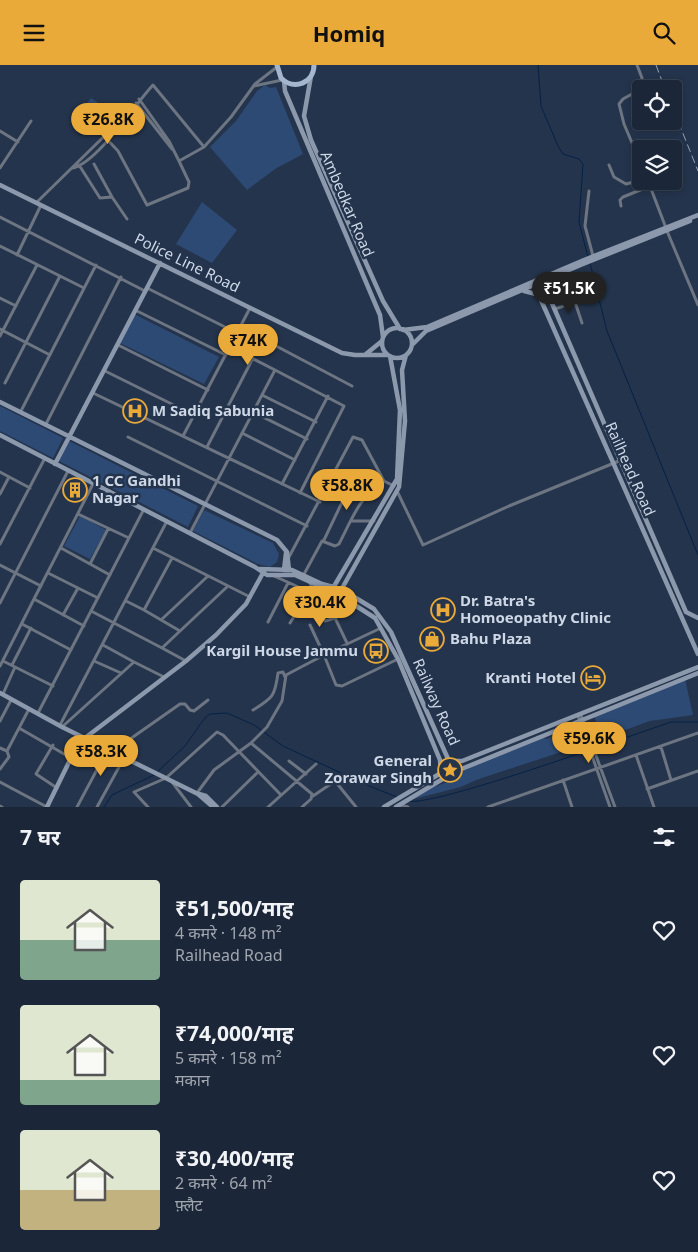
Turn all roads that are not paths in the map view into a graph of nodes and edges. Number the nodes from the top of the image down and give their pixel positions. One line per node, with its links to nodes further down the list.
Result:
1 (637, 65): 5 (street)
2 (276, 66): 4 (main road); 6 (street)
3 (314, 69): 4 (main road); 63 (main road)
4 (284, 80): 6 (street); 67 (main road, Ambedkar Road)
5 (642, 80)
6 (254, 87): 15 (street)
7 (632, 94): 14 (street)
8 (139, 99): 9 (street); 15 (street); 16 (street)
9 (136, 103): 12 (street); 16 (street)
10 (31, 121): 13 (street)
11 (0, 131): 13 (street)
12 (106, 137): 17 (street); 18 (street); 21 (street)
13 (18, 142): 22 (street)
14 (632, 143)
15 (204, 147): 17 (street)
16 (173, 149): 17 (street)
17 (179, 161)
18 (77, 162): 21 (street); 23 (street)
19 (94, 164): 29 (street)
20 (609, 165): 24 (street)
21 (80, 166): 23 (street); 29 (street)
22 (0, 168)
23 (73, 168): 30 (street)
24 (632, 182)
25 (0, 185): 30 (main road, Police Line Road)
26 (640, 190): 32 (street)
27 (652, 190): 36 (street)
28 (588, 191): 40 (street)
29 (112, 197): 35 (street)
30 (36, 203): 31 (main road, Police Line Road)
31 (41, 205): 37 (street); 42 (main road, Police Line Road)
32 (621, 206)
33 (698, 216): 36 (main road)
34 (0, 217): 37 (street)
35 (127, 219)
36 (667, 229): 40 (main road); 56 (street)
37 (28, 231): 39 (street); 44 (street)
38 (0, 246): 39 (street)
39 (17, 255): 43 (street)
40 (592, 258): 41 (main road)
41 (584, 262): 47 (main road); 48 (main road)
42 (160, 263): 51 (main road); 58 (main road, Police Line Road)
43 (37, 265): 45 (street); 57 (street)
44 (96, 265): 46 (street); 50 (street)
45 (60, 276): 50 (street); 68 (street)
46 (121, 277): 51 (street); 91 (street)
47 (550, 279): 48 (main road); 53 (main road)
48 (542, 280): 49 (main road); 53 (main road, Railhead Road)
49 (534, 284): 52 (main road); 54 (main road, Railhead Road); 63 (main road)
50 (84, 288): 73 (street)
51 (146, 289): 60 (main road); 65 (street)
52 (524, 291): 54 (main road); 70 (main road)
53 (547, 291): 59 (main road, Railhead Road)
54 (540, 295): 104 (main road, Railhead Road)
55 (0, 298): 57 (street)
56 (698, 305)
57 (16, 306): 64 (street)
58 (250, 308): 62 (street); 72 (main road, Police Line Road)
59 (555, 309): 61 (street); 102 (main road, Railhead Road)
60 (135, 310): 69 (main road); 74 (street)
61 (582, 323)
62 (240, 327): 65 (street); 81 (street)
63 (401, 329): 67 (main road); 70 (main road)
64 (1, 330): 66 (street); 68 (street)
65 (237, 333): 71 (street)
66 (0, 336)
67 (383, 339): 72 (main road); 75 (main road)
68 (26, 343): 73 (street); 80 (street)
69 (118, 345): 79 (main road); 82 (street)
70 (412, 345): 76 (main road)
71 (230, 347): 74 (street); 77 (street)
72 (366, 354): 75 (main road, Police Line Road)
73 (50, 355): 87 (street)
74 (226, 355): 82 (street)
75 (389, 355): 76 (main road); 114 (main road)
76 (406, 355): 114 (main road)
77 (253, 358): 78 (street); 98 (street)
78 (275, 370): 84 (street); 85 (street)
79 (105, 371): 83 (main road); 89 (street)
80 (6, 383)
81 (352, 386)
82 (208, 390): 89 (street)
83 (93, 393): 94 (street); 95 (main road)
84 (262, 395): 88 (street); 90 (street)
85 (328, 396): 90 (street); 115 (street)
86 (0, 402): 87 (main road)
87 (21, 411): 91 (main road)
88 (253, 413): 92 (street); 97 (street)
89 (194, 415): 94 (street)
90 (316, 422): 97 (street)
91 (46, 424): 95 (main road)
92 (242, 433): 100 (street); 101 (street)
93 (0, 435): 99 (main road, Railway Road)
94 (184, 436): 98 (street)
95 (69, 437): 103 (main road); 118 (main road)
96 (128, 437): 109 (street)
97 (307, 439): 101 (street)
98 (207, 447): 100 (street)
99 (45, 458): 103 (main road, Railway Road); 113 (street)
100 (229, 458): 109 (street); 112 (street)
101 (295, 460): 112 (street)
102 (620, 461): 104 (street); 120 (main road, Railhead Road)
103 (55, 464): 105 (main road, Railway Road)
104 (614, 464): 114 (street); 122 (main road, Railhead Road)
105 (68, 471): 111 (main road, Railway Road); 141 (street)
106 (0, 472): 108 (street)
107 (355, 475): 132 (street)
108 (9, 477): 113 (street); 116 (street)
109 (217, 481): 118 (street); 126 (street)
110 (384, 481): 114 (street); 117 (street); 124 (street)
111 (93, 483): 119 (main road, Railway Road); 121 (street)
112 (282, 484): 115 (street)
113 (30, 488): 130 (street)
114 (396, 488): 125 (main road); 156 (main road)
115 (300, 493): 117 (street)
116 (0, 494)
117 (320, 502): 126 (street)
118 (206, 504): 129 (street); 136 (main road)
119 (144, 509): 123 (main road, Railway Road); 131 (street)
120 (643, 513): 122 (main road); 168 (main road, Railhead Road)
121 (78, 514): 127 (street); 134 (street)
122 (636, 515): 183 (main road, Railhead Road)
123 (167, 521): 129 (main road, Railway Road); 135 (street)
124 (352, 521): 125 (street); 132 (street)
125 (374, 521): 154 (main road)
126 (307, 526): 137 (street)
127 (108, 529): 131 (street); 139 (street)
128 (0, 532): 130 (street)
129 (190, 533): 142 (main road, Railway Road)
130 (5, 535): 133 (street)
131 (128, 539): 145 (street)
132 (323, 540): 148 (street)
133 (0, 544)
134 (61, 548): 139 (street); 144 (street)
135 (153, 548): 138 (street); 161 (street)
136 (287, 552): 137 (main road); 143 (main road)
137 (288, 557): 143 (main road)
138 (172, 558): 147 (street); 164 (street)
139 (90, 564): 145 (street)
140 (0, 565): 141 (street)
141 (16, 572): 151 (street); 162 (street)
142 (264, 572): 143 (main road, Railway Road); 146 (main road); 158 (main road)
143 (286, 572): 146 (main road); 148 (main road, Railway Road)
144 (48, 573): 151 (street); 153 (street)
145 (110, 575): 159 (street)
146 (271, 575): 150 (street)
147 (208, 576): 152 (street); 169 (street)
148 (303, 577): 149 (main road); 154 (main road, Railway Road)
149 (310, 582): 154 (main road); 157 (street)
150 (288, 583): 155 (street); 170 (street)
151 (41, 586): 160 (street)
152 (228, 586): 158 (street); 178 (street)
153 (78, 588): 159 (street); 166 (street)
154 (332, 589): 156 (main road, Railway Road)
155 (310, 592): 157 (street); 172 (street)
156 (340, 592): 163 (main road); 225 (main road, Railway Road)
157 (314, 594): 167 (street)
158 (251, 597): 188 (main road)
159 (98, 598): 165 (street)
160 (34, 599): 166 (street); 173 (street)
161 (126, 601): 164 (street); 171 (street)
162 (0, 603)
163 (357, 605): 167 (street); 176 (main road)
164 (144, 610): 169 (street)
165 (91, 611): 171 (street); 175 (street)
166 (63, 615): 175 (street)
167 (335, 618): 179 (street)
168 (698, 618)
169 (162, 620): 178 (street)
170 (268, 622)
171 (114, 623): 180 (street); 181 (street)
172 (290, 623)
173 (22, 624): 177 (street); 186 (street)
174 (310, 625): 184 (street)
175 (84, 626): 182 (street)
176 (382, 627): 179 (street); 185 (main road)
177 (31, 628): 182 (street); 191 (street)
178 (180, 631): 181 (street)
179 (347, 643): 184 (street)
180 (103, 645): 187 (street); 189 (street)
181 (162, 648): 188 (street)
182 (71, 650): 198 (street)
183 (698, 653)
184 (324, 655): 185 (street); 196 (street)
185 (398, 659): 227 (main road)
186 (3, 661): 190 (street); 191 (street)
187 (94, 661): 193 (street); 209 (street)
188 (186, 661): 195 (main road)
189 (134, 662): 193 (street); 195 (street)
190 (0, 666)
191 (14, 666): 198 (street); 199 (street)
192 (698, 667): 197 (main road, Railway Road)
193 (121, 673): 209 (street)
194 (698, 673): 197 (main road)
195 (164, 677): 213 (main road)
196 (285, 677): 203 (street); 214 (street)
197 (670, 682): 205 (main road); 206 (main road, Railway Road)
198 (53, 686): 204 (street)
199 (2, 693): 200 (main road)
200 (12, 699): 202 (main road); 207 (street)
201 (208, 700): 218 (street)
202 (30, 708): 204 (main road); 211 (street)
203 (253, 710)
204 (38, 713): 209 (main road)
205 (592, 715): 206 (main road); 210 (street)
206 (581, 717): 208 (main road); 210 (street); 225 (main road, Railway Road)
207 (0, 721)
208 (571, 724): 210 (street); 232 (main road)
209 (61, 726): 213 (main road)
210 (584, 727): 228 (street)
211 (19, 728): 215 (street); 219 (street)
212 (698, 733): 217 (street)
213 (85, 738): 218 (main road); 223 (main road)
214 (251, 743): 220 (street); 240 (street)
215 (53, 745): 223 (street); 241 (street)
216 (0, 747): 219 (street)
217 (660, 747): 221 (street); 237 (street)
218 (111, 750): 222 (main road); 250 (street)
219 (7, 751): 229 (street)
220 (239, 752): 231 (street); 236 (street); 243 (street)
221 (636, 755): 228 (street); 242 (street)
222 (125, 757): 236 (main road); 251 (street)
223 (71, 758): 241 (main road)
224 (289, 761): 233 (street)
225 (449, 761): 227 (main road); 232 (main road)
226 (316, 764): 233 (street)
227 (440, 764): 234 (main road)
228 (598, 767): 238 (street); 264 (street); 265 (street)
229 (0, 769)
230 (698, 771): 237 (street)
231 (258, 772): 244 (street); 255 (street)
232 (454, 772): 235 (main road)
233 (306, 773): 240 (street)
234 (441, 773): 235 (main road); 260 (main road)
235 (446, 777): 247 (main road)
236 (167, 778): 243 (main road); 248 (street); 252 (street)
237 (671, 779): 242 (street)
238 (563, 780): 262 (street); 263 (street)
239 (0, 782): 249 (street)
240 (297, 782): 244 (street); 245 (street)
241 (57, 788): 249 (main road)
242 (647, 789): 266 (street)
243 (197, 793): 253 (main road); 254 (main road)
244 (281, 795): 246 (street)
245 (312, 796): 258 (street); 259 (street)
246 (272, 803): 256 (street); 257 (street)
247 (400, 805): 261 (street)
248 (147, 806)
249 (47, 807)
250 (77, 807)
251 (97, 807)
252 (191, 807)
253 (213, 807)
254 (217, 807)
255 (222, 807)
256 (268, 807)
257 (276, 807)
258 (302, 807)
259 (356, 807)
260 (384, 807)
261 (408, 807)
262 (488, 807)
263 (572, 807)
264 (610, 807)
265 (615, 807)
266 (654, 807)

